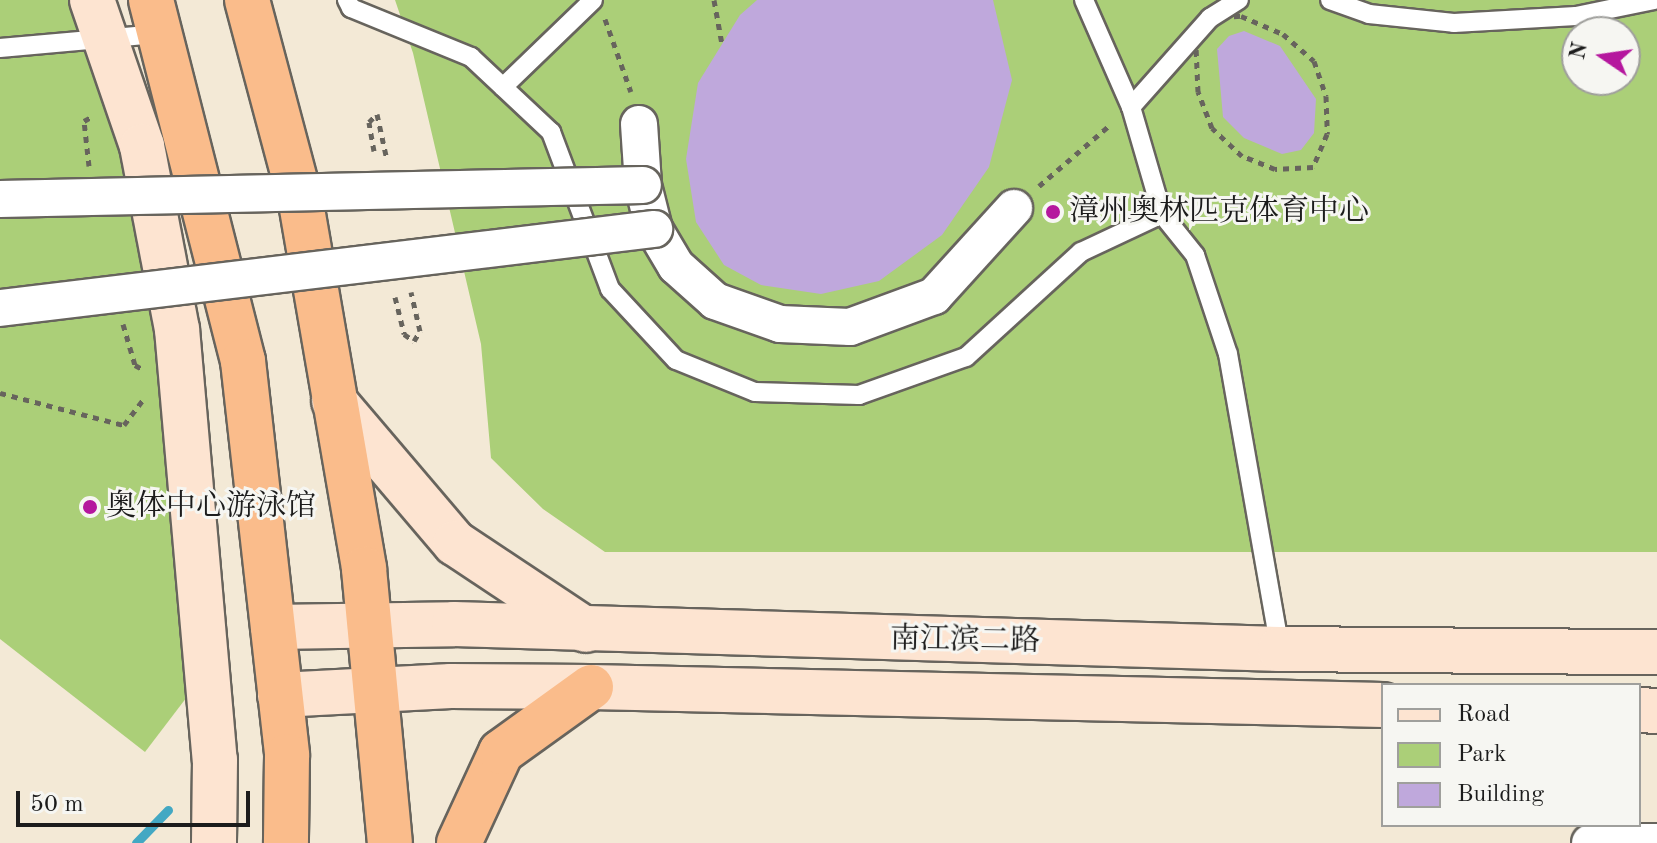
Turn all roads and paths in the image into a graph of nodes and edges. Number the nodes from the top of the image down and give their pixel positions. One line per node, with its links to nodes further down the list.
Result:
1 (247, 0): 33 (highway)
2 (347, 0): 14 (lane)
3 (714, 0): 12 (path)
4 (1084, 0): 15 (lane)
5 (1239, 0): 10 (lane)
6 (1330, 0): 7 (lane)
7 (1654, 0)
8 (598, 7): 14 (lane); 17 (path)
9 (154, 17): 11 (lane); 35 (highway)
10 (1210, 18): 10 (path); 15 (lane)
11 (99, 19): 13 (lane); 45 (street)
12 (722, 44)
13 (0, 48)
14 (503, 87): 24 (lane)
15 (1131, 107): 23 (path); 24 (lane)
16 (100, 119): 21 (path)
17 (639, 124): 19 (street)
18 (374, 151): 20 (path)
19 (643, 185): 20 (street, bridge); 25 (street)
20 (391, 189): 21 (street, bridge)
21 (100, 193): 22 (street, bridge)
22 (0, 199)
23 (1014, 208): 25 (street)
24 (1162, 214): 37 (lane)
25 (654, 229): 26 (street, bridge)
26 (403, 259): 27 (street, bridge); 28 (path)
27 (118, 291): 29 (street, bridge); 30 (path)
28 (395, 297)
29 (0, 308)
30 (150, 364)
31 (151, 390): 32 (path)
32 (0, 393)
33 (334, 401): 34 (highway); 36 (street)
34 (370, 626): 35 (street, 南江滨二路); 36 (street, 南江滨二路); 40 (highway)
35 (273, 627): 41 (highway)
36 (588, 631): 37 (street, 南江滨二路)
37 (1280, 649): 38 (street, 南江滨二路)
38 (1657, 652)
39 (591, 687): 40 (street, 南江滨二路); 42 (street, 南江滨二路); 43 (highway)
40 (378, 690): 41 (street, 南江滨二路); 47 (highway)
41 (280, 695): 46 (highway)
42 (1381, 705)
43 (461, 840)
44 (1657, 842): 48 (street)
45 (214, 843)
46 (286, 843)
47 (390, 843)
48 (1590, 843)

